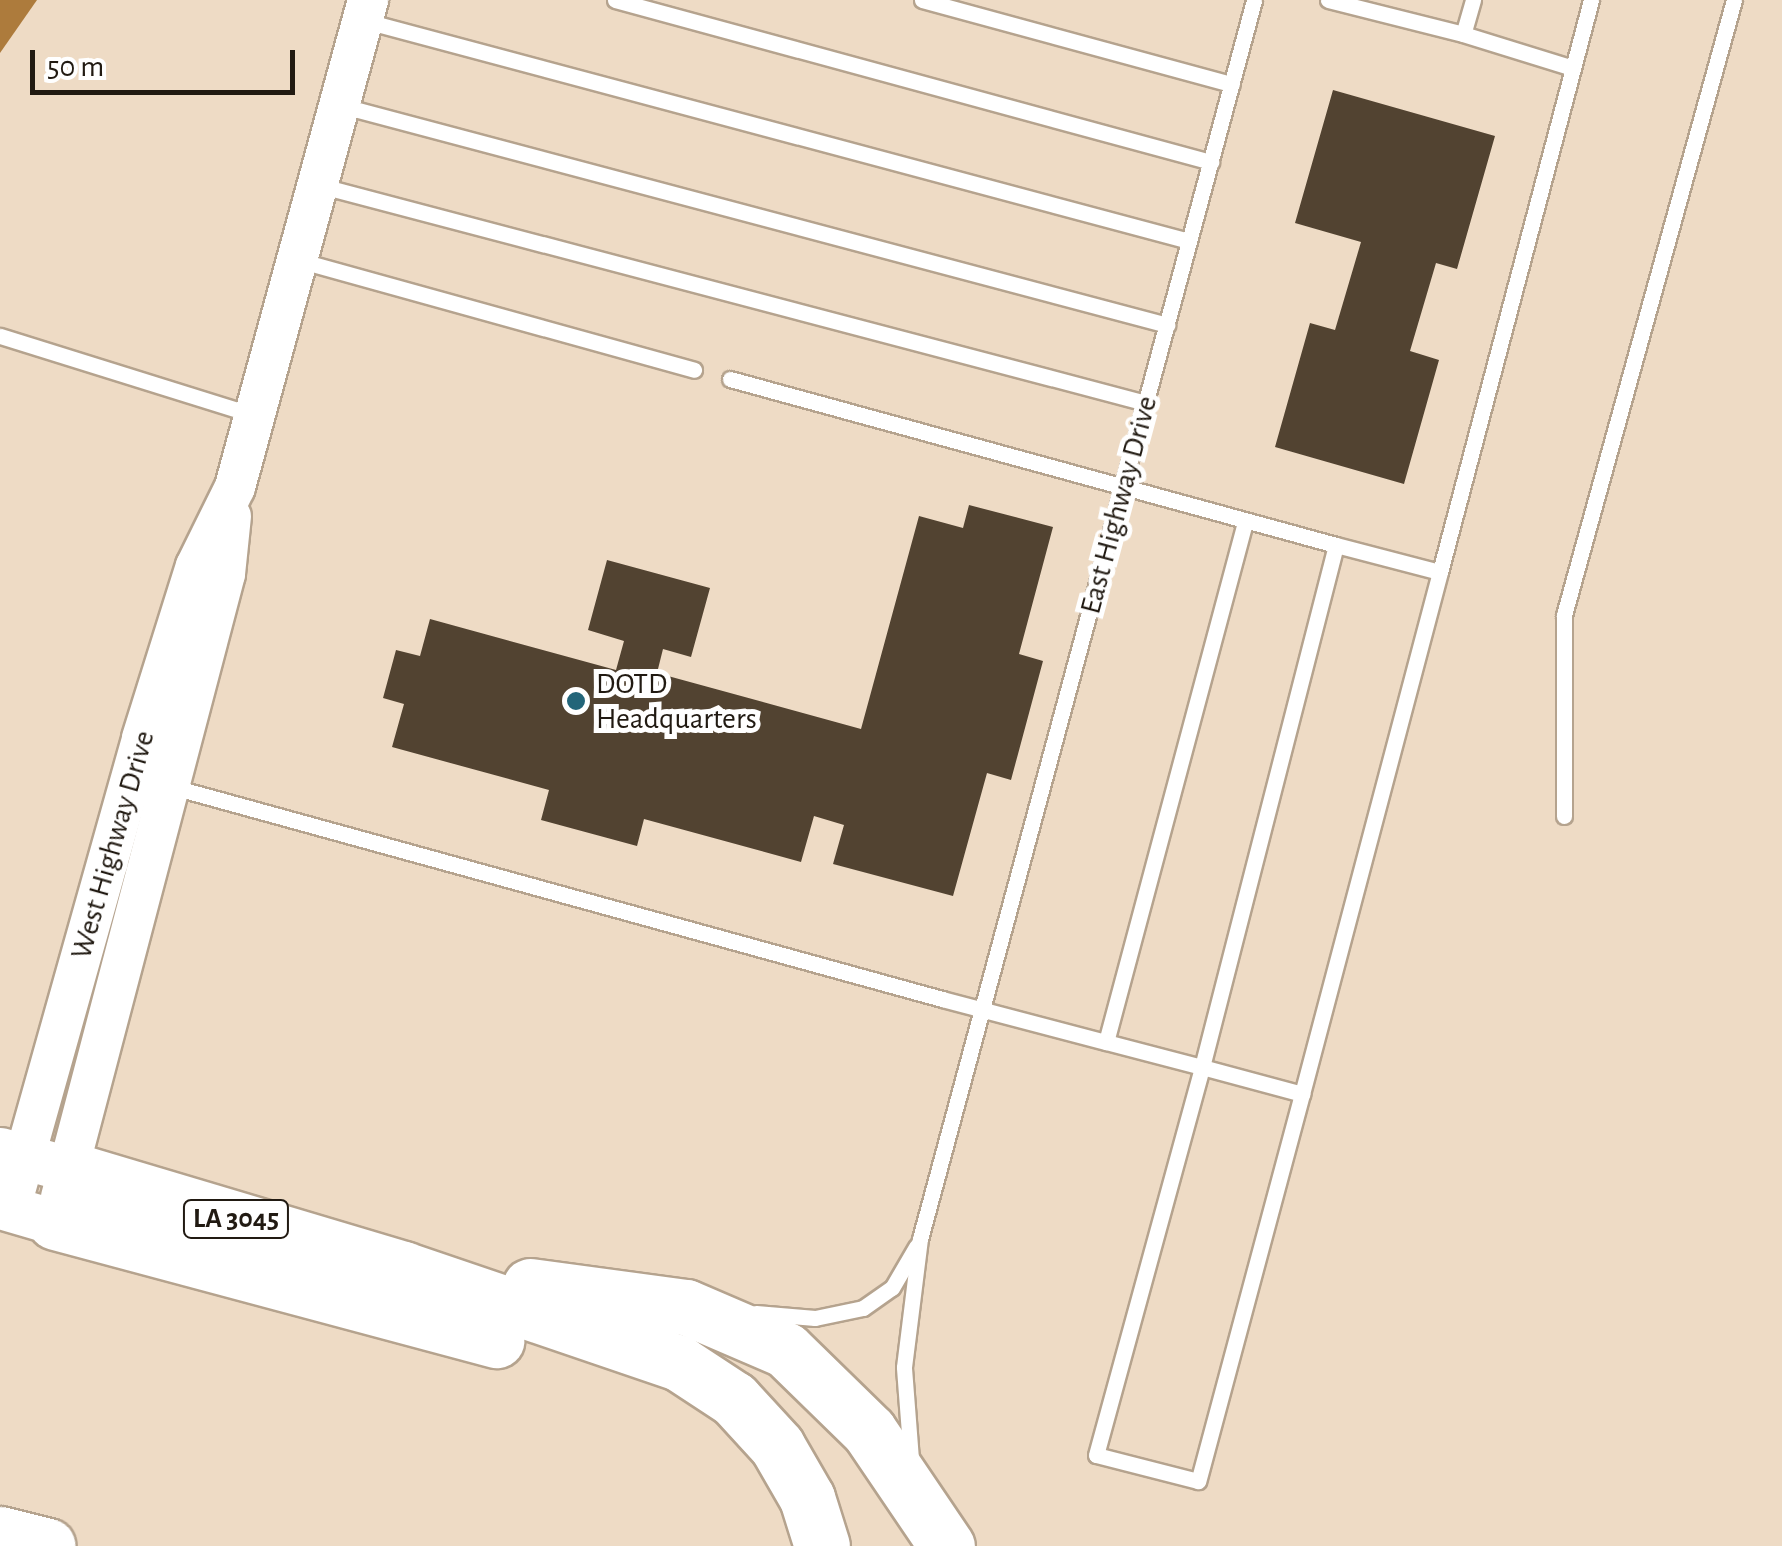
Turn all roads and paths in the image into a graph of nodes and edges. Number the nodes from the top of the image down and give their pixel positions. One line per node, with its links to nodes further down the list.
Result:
1 (615, 0): 13 (lane)
2 (922, 0): 11 (lane)
3 (1254, 0): 11 (lane, East Highway Drive)
4 (1328, 0): 9 (lane)
5 (1473, 0): 9 (lane)
6 (1591, 0): 10 (lane)
7 (1734, 0): 28 (lane)
8 (365, 10): 12 (street, West Highway Drive); 15 (lane)
9 (1463, 34): 10 (lane)
10 (1573, 68): 26 (lane)
11 (1232, 84): 13 (lane, East Highway Drive)
12 (339, 106): 14 (street, West Highway Drive); 17 (lane)
13 (1211, 162): 15 (lane, East Highway Drive)
14 (318, 184): 16 (street, West Highway Drive); 21 (lane)
15 (1189, 242): 17 (lane, East Highway Drive)
16 (298, 260): 19 (lane); 22 (street, West Highway Drive)
17 (1167, 325): 21 (lane, East Highway Drive)
18 (0, 336): 22 (lane)
19 (694, 370)
20 (730, 379): 23 (lane)
21 (1146, 403): 23 (lane, East Highway Drive)
22 (256, 415): 27 (street, West Highway Drive)
23 (1122, 490): 24 (lane); 29 (lane, East Highway Drive)
24 (1245, 522): 25 (lane); 30 (lane)
25 (1336, 545): 26 (lane); 31 (lane)
26 (1440, 572): 32 (lane)
27 (149, 780): 29 (lane); 33 (street, West Highway Drive)
28 (1564, 816)
29 (983, 1010): 30 (lane); 35 (lane, East Highway Drive)
30 (1106, 1042): 31 (lane)
31 (1202, 1067): 32 (lane); 32 (lane)
32 (1302, 1094)
33 (31, 1159): 34 (street, West Highway Drive); 36 (highway, LA 3045)
34 (16, 1219): 41 (highway)
35 (920, 1239): 37 (lane); 38 (lane)
36 (403, 1269): 37 (highway); 42 (highway)
37 (650, 1300): 38 (highway)
38 (918, 1498): 43 (highway)
39 (0, 1534): 40 (highway)
40 (48, 1546)
41 (798, 1546)
42 (822, 1546)
43 (948, 1546)

